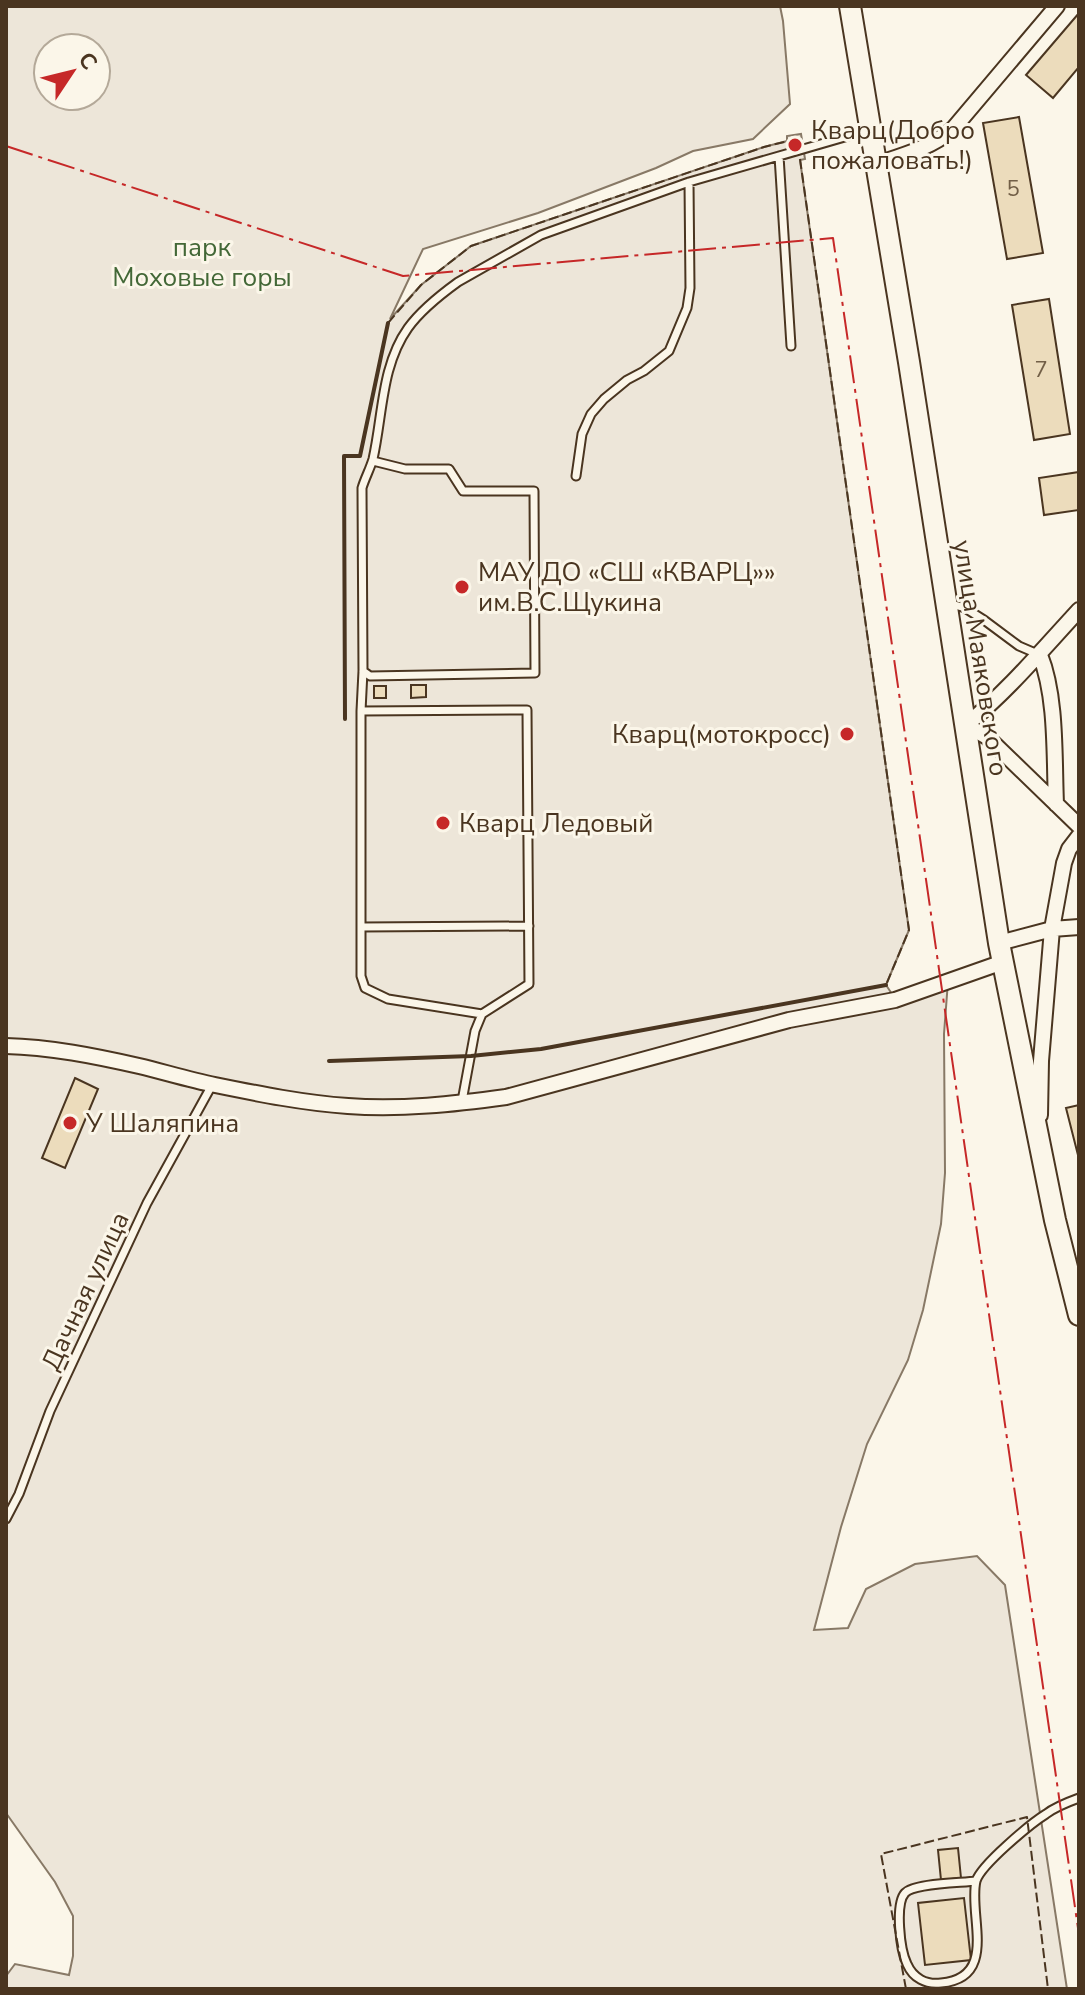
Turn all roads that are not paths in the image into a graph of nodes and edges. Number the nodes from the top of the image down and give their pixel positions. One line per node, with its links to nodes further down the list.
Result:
1 (850, 6): 3 (main road, улица Маяковского)
2 (1057, 6): 5 (street)
3 (871, 130): 4 (lane); 5 (main road, улица Маяковского)
4 (779, 156): 6 (lane); 7 (lane)
5 (877, 164): 10 (main road, улица Маяковского)
6 (689, 182): 8 (lane); 9 (lane)
7 (791, 346)
8 (373, 461): 13 (lane); 13 (lane)
9 (576, 476)
10 (946, 602): 12 (lane); 15 (main road, улица Маяковского)
11 (1079, 610): 12 (street)
12 (1040, 655): 15 (street); 16 (street)
13 (363, 671): 14 (lane)
14 (361, 711): 19 (lane); 20 (lane)
15 (966, 725): 16 (street); 23 (main road, улица Маяковского)
16 (1067, 808): 17 (street)
17 (1079, 826)
18 (1079, 836): 22 (street)
19 (529, 926): 20 (lane); 24 (lane)
20 (362, 927): 24 (lane)
21 (1079, 927): 22 (street)
22 (1052, 929): 23 (street); 28 (street)
23 (1001, 952): 27 (street); 28 (main road, улица Маяковского)
24 (482, 1014): 27 (lane)
25 (6, 1046): 26 (street)
26 (212, 1085): 27 (street); 30 (lane, Дачная улица)
27 (461, 1103)
28 (1039, 1143): 29 (main road, улица Маяковского)
29 (1078, 1306)
30 (6, 1519)
31 (1079, 1798): 32 (lane)
32 (976, 1881): 32 (lane)

